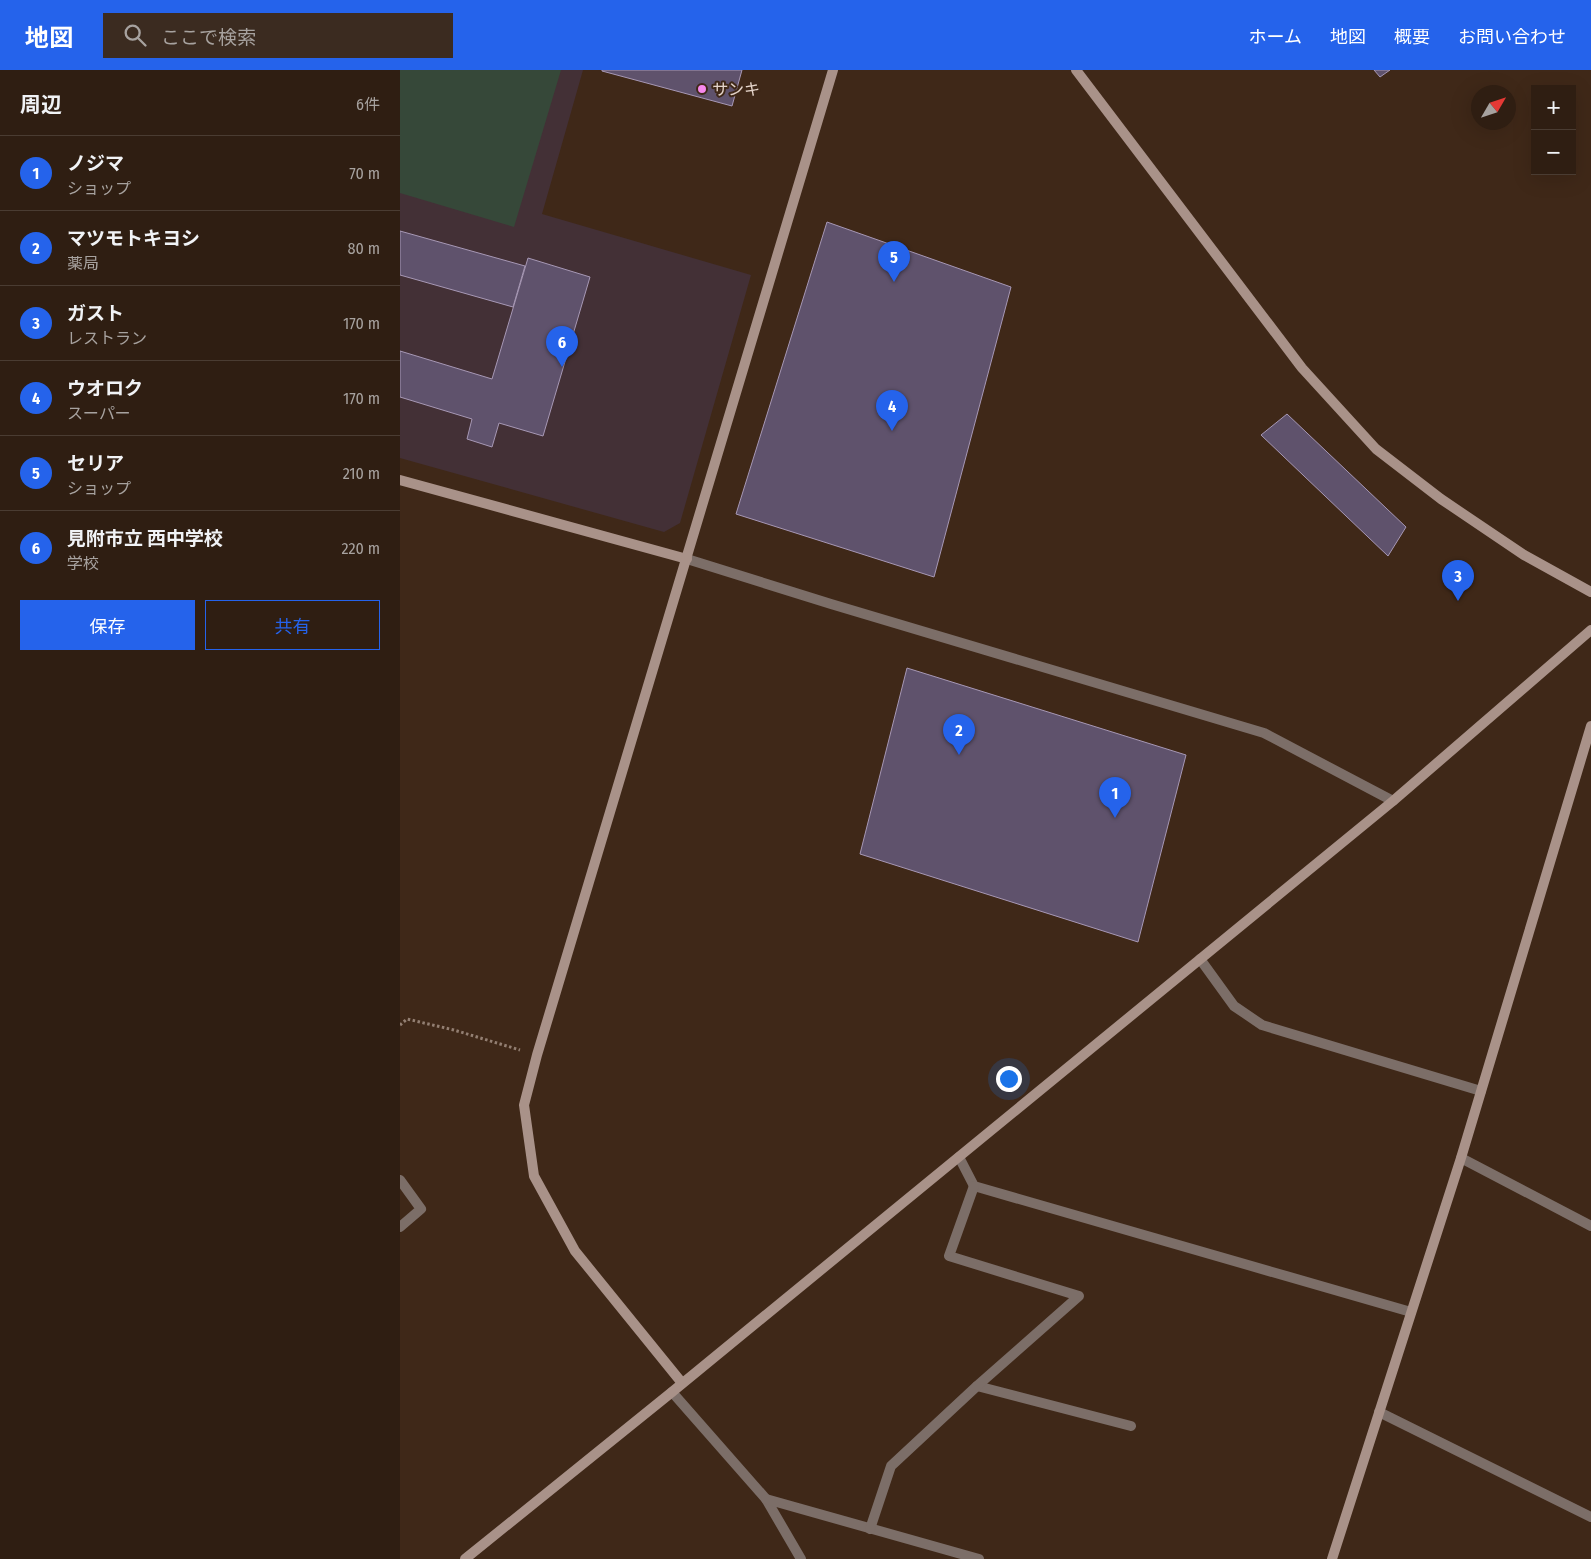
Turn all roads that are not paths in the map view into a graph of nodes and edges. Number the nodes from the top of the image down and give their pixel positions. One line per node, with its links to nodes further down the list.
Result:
1 (833, 70): 4 (street)
2 (1076, 70): 5 (street)
3 (400, 480): 4 (street)
4 (687, 559): 8 (street); 18 (street)
5 (1591, 592)
6 (1591, 630): 8 (street)
7 (1591, 726): 10 (street)
8 (1393, 801): 9 (street)
9 (1200, 960): 10 (street); 11 (street)
10 (1481, 1091): 12 (street)
11 (959, 1157): 14 (street); 18 (street)
12 (1461, 1158): 15 (street); 17 (street)
13 (400, 1180): 16 (street)
14 (974, 1186): 17 (street); 19 (street)
15 (1591, 1226)
16 (400, 1227)
17 (1411, 1312): 21 (street)
18 (682, 1383): 20 (street)
19 (977, 1386): 22 (street); 25 (street)
20 (672, 1392): 23 (street); 26 (street)
21 (1379, 1412): 24 (street); 29 (street)
22 (1130, 1426)
23 (766, 1500): 25 (street); 27 (street)
24 (1591, 1517)
25 (870, 1528): 28 (street)
26 (465, 1559)
27 (801, 1559)
28 (979, 1559)
29 (1332, 1559)

